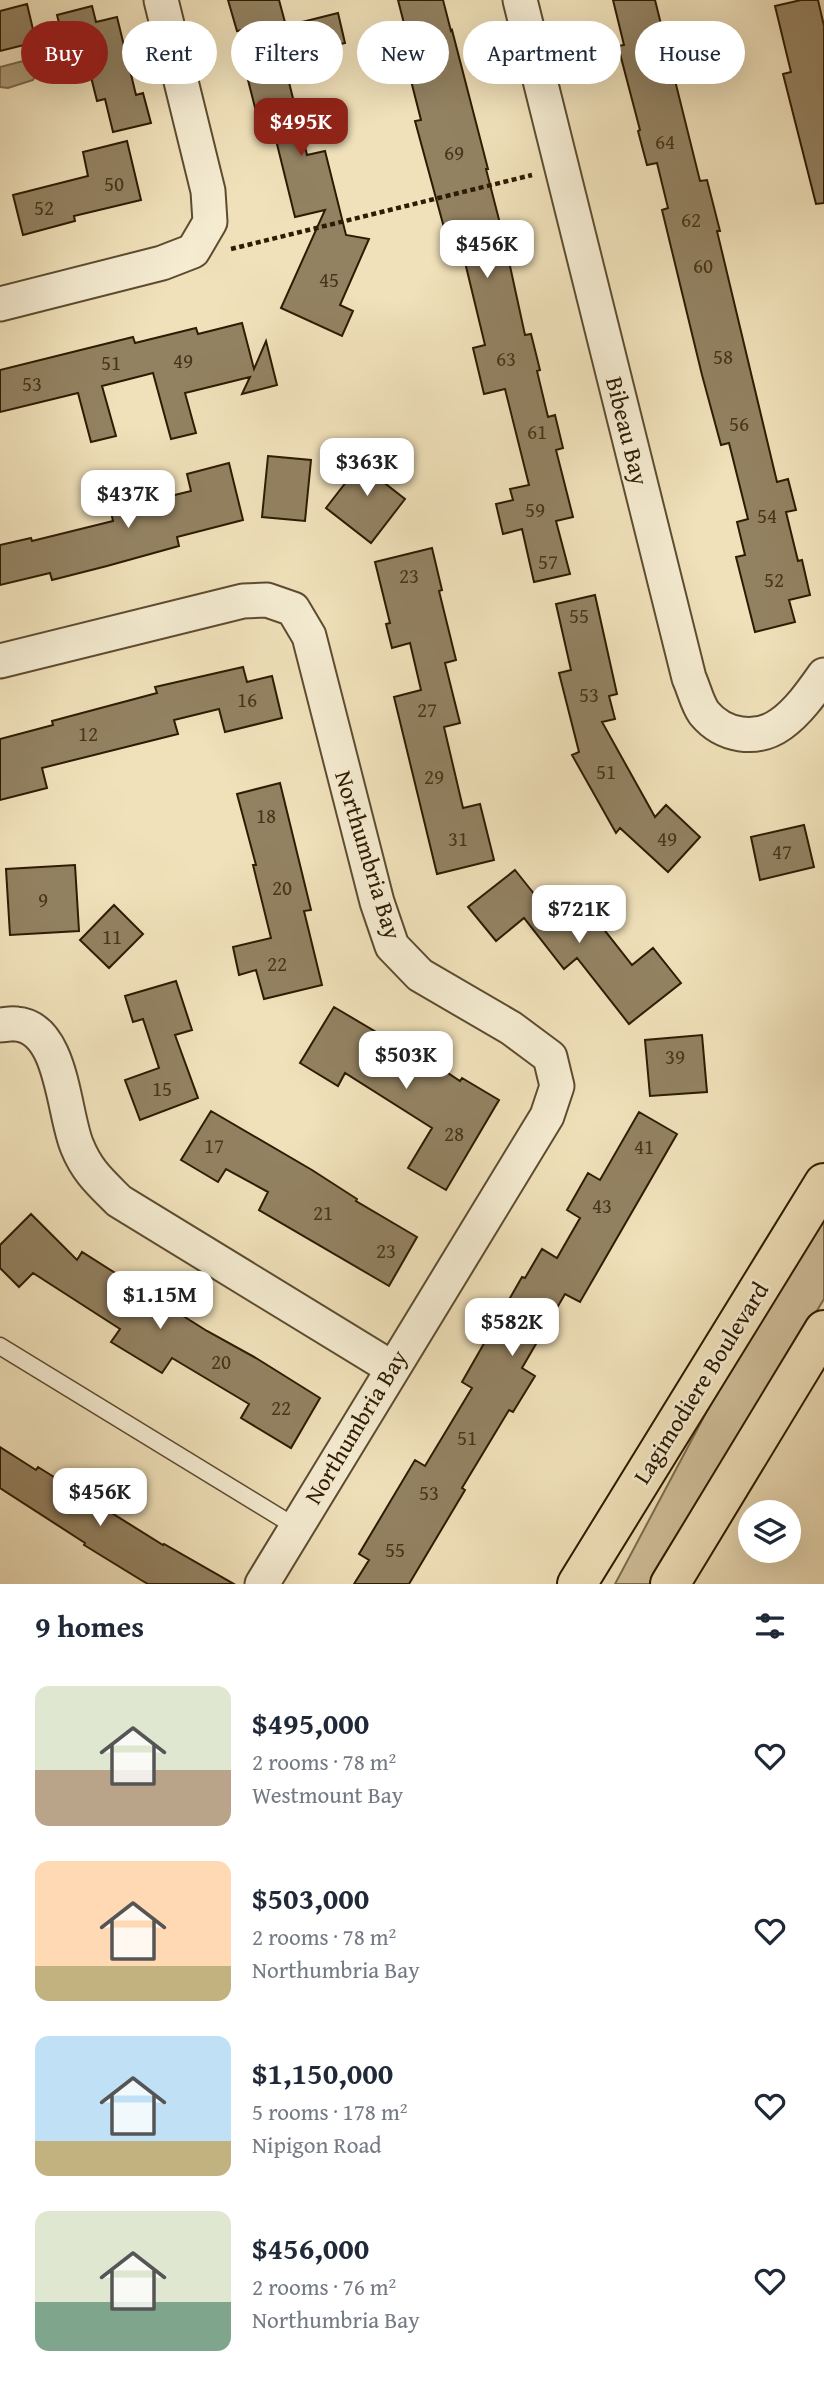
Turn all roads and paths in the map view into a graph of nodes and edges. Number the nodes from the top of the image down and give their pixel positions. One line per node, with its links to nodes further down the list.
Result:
1 (160, 0): 4 (street)
2 (520, 0): 3 (street, Bibeau Bay)
3 (560, 168): 4 (path); 7 (street, Bibeau Bay)
4 (193, 251): 5 (street)
5 (0, 304)
6 (0, 661): 12 (street, Northumbria Bay)
7 (824, 676)
8 (0, 1025): 12 (street)
9 (824, 1183): 15 (main road, Lagimodiere Boulevard)
10 (824, 1330): 16 (main road)
11 (0, 1346): 13 (lane)
12 (392, 1368): 13 (street, Northumbria Bay)
13 (296, 1527): 14 (street, Northumbria Bay)
14 (262, 1584)
15 (577, 1584)
16 (670, 1584)

